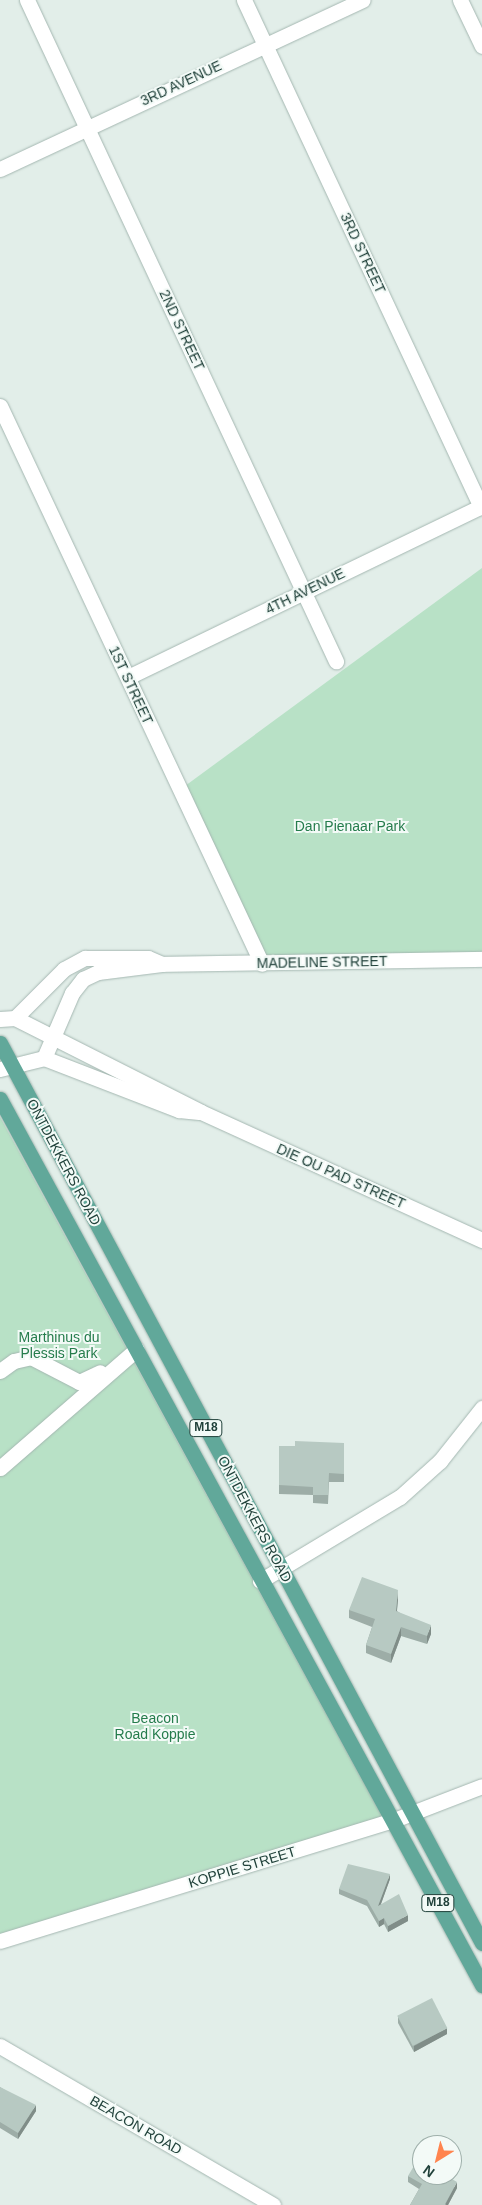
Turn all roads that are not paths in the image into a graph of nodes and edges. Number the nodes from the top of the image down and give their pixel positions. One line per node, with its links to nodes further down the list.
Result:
1 (27, 0): 7 (street, 2ND STREET)
2 (244, 0): 5 (street, 3RD STREET)
3 (362, 0): 5 (street, 3RD AVENUE)
4 (460, 0): 6 (street)
5 (265, 44): 7 (street, 3RD AVENUE); 10 (street, 3RD STREET)
6 (482, 46)
7 (87, 127): 8 (street, 3RD AVENUE); 11 (street, 2ND STREET)
8 (0, 169)
9 (0, 406): 13 (street, 1ST STREET)
10 (481, 506): 11 (street, 4TH AVENUE)
11 (305, 592): 12 (street, 2ND STREET); 13 (street, 4TH AVENUE)
12 (336, 661)
13 (128, 677): 16 (street, 1ST STREET)
14 (482, 959): 16 (street, MADELINE STREET)
15 (162, 964): 16 (street, MADELINE STREET); 17 (street, MADELINE STREET); 18 (street, MADELINE STREET)
16 (262, 964)
17 (7, 1019): 18 (street, DIE OU PAD STREET)
18 (54, 1037): 20 (street, MADELINE STREET); 23 (street, DIE OU PAD STREET)
19 (0, 1043): 21 (main road, ONTDEKKERS ROAD / M18)
20 (44, 1058): 21 (street); 23 (street, DIE OU PAD STREET)
21 (7, 1068): 29 (main road, ONTDEKKERS ROAD / M18)
22 (0, 1099): 25 (main road, ONTDEKKERS ROAD / M18)
23 (201, 1112): 24 (street, DIE OU PAD STREET)
24 (482, 1240)
25 (135, 1344): 26 (street); 28 (street); 30 (main road, ONTDEKKERS ROAD / M18)
26 (0, 1371)
27 (482, 1408): 29 (street)
28 (0, 1468)
29 (282, 1568): 30 (street); 32 (main road, ONTDEKKERS ROAD / M18)
30 (260, 1580): 33 (main road, ONTDEKKERS ROAD / M18)
31 (482, 1786): 32 (street, KOPPIE STREET)
32 (412, 1813): 33 (street, KOPPIE STREET); 35 (main road, ONTDEKKERS ROAD / M18)
33 (394, 1820): 34 (street, KOPPIE STREET); 36 (main road, ONTDEKKERS ROAD / M18)
34 (0, 1941)
35 (482, 1943)
36 (482, 1985)
37 (0, 2046): 38 (street, BEACON ROAD)
38 (272, 2205)

